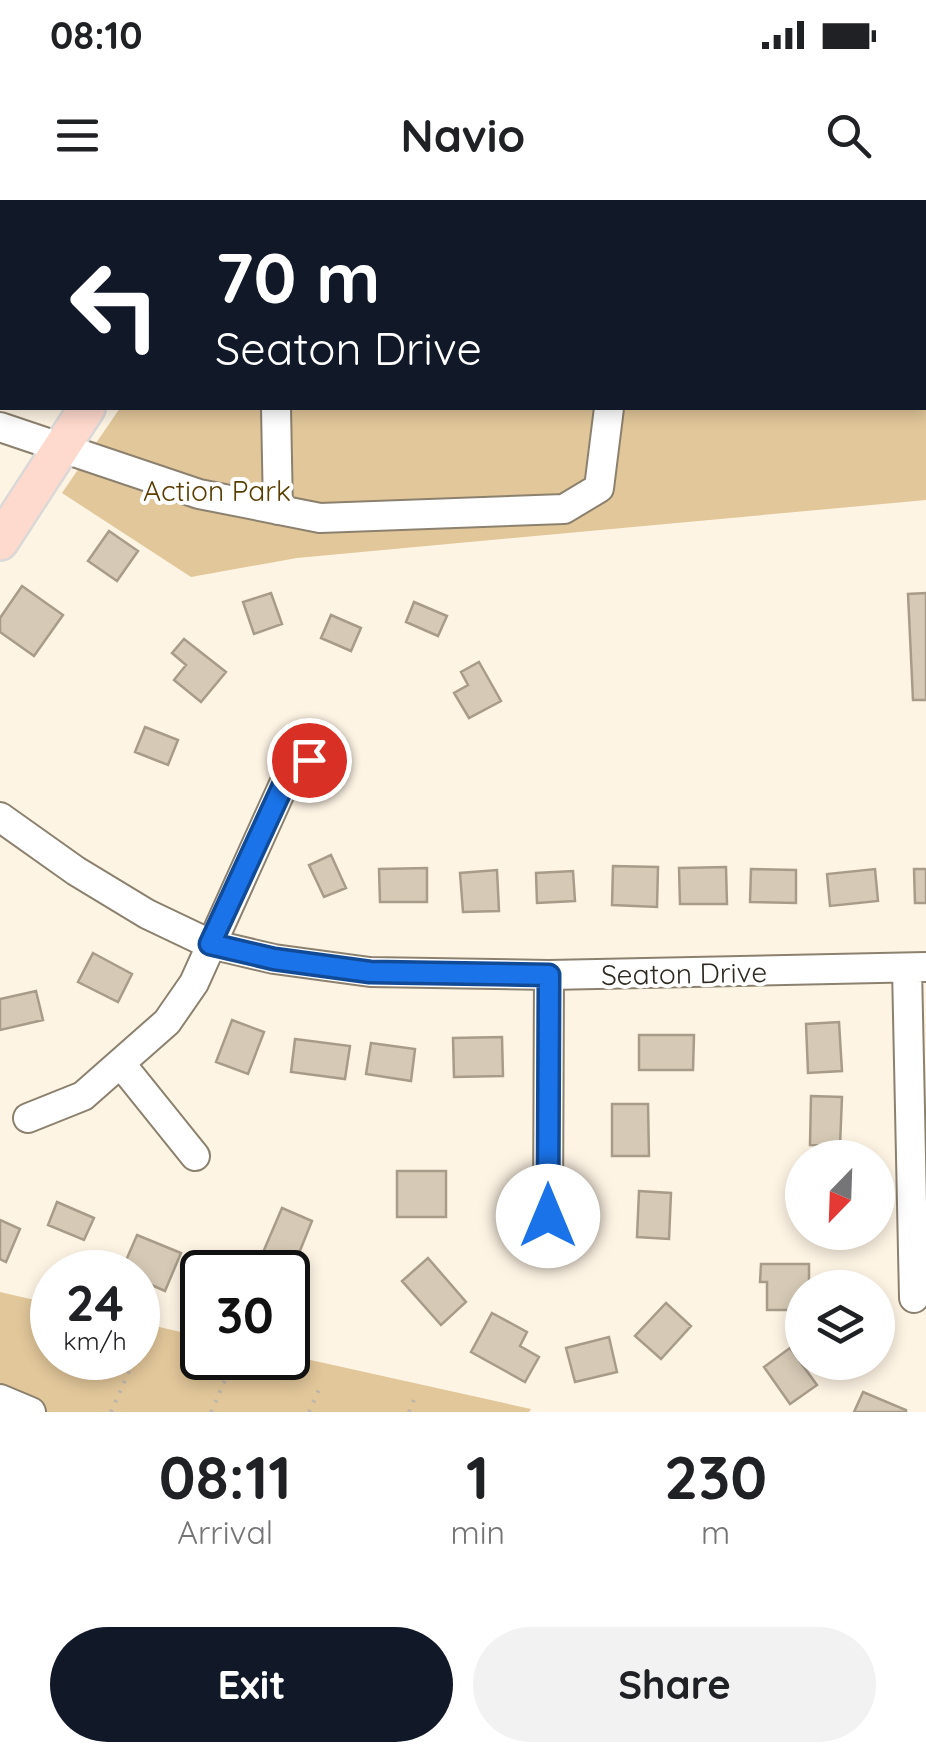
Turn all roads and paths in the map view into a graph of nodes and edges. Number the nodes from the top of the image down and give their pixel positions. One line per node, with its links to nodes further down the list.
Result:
1 (86, 410): 5 (main road)
2 (276, 410): 6 (street)
3 (609, 410): 6 (street)
4 (0, 427): 5 (street)
5 (60, 448): 6 (street); 7 (main road)
6 (278, 510)
7 (0, 542)
8 (309, 760): 10 (street)
9 (0, 817): 10 (street, Seaton Drive)
10 (210, 944): 12 (street, Seaton Drive); 13 (street)
11 (916, 968): 12 (street, Seaton Drive); 17 (street)
12 (549, 975): 16 (street)
13 (121, 1064): 14 (street); 15 (street)
14 (28, 1118)
15 (195, 1156)
16 (548, 1216)
17 (914, 1298)
18 (125, 1380): 22 (path)
19 (225, 1380): 23 (path)
20 (321, 1385): 24 (path)
21 (416, 1395): 25 (path)
22 (111, 1412)
23 (211, 1412)
24 (310, 1412)
25 (409, 1412)

